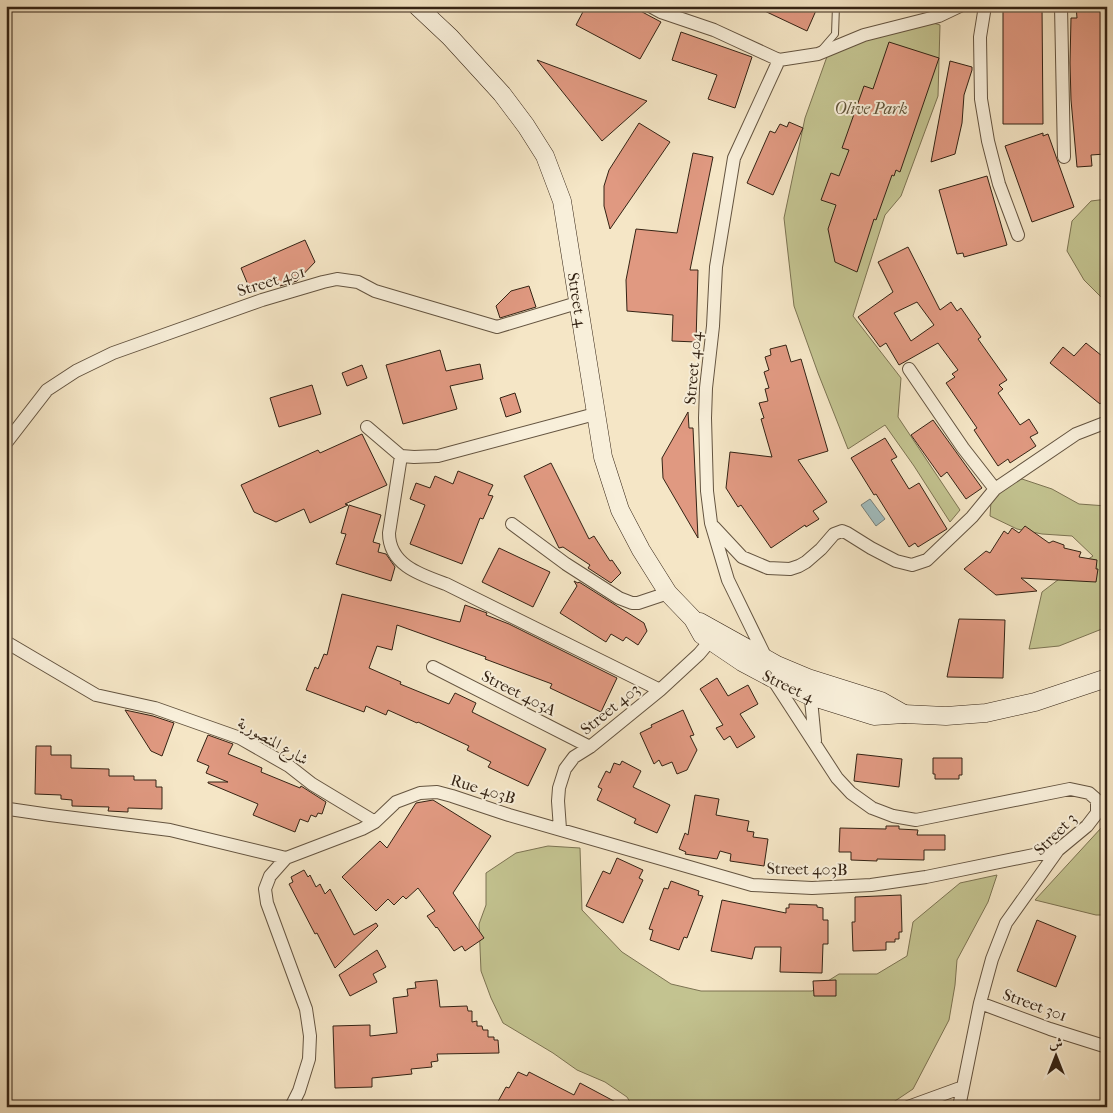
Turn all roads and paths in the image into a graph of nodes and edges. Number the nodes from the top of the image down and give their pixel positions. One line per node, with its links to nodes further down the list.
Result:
1 (417, 6): 11 (main road, Street 4)
2 (650, 6): 8 (street)
3 (836, 6): 7 (lane)
4 (960, 6): 7 (street)
5 (985, 6): 10 (street)
6 (1061, 6): 9 (street)
7 (818, 54): 8 (street)
8 (779, 60): 19 (street, Street 404)
9 (1064, 157)
10 (1018, 235)
11 (577, 302): 13 (main road, Street 4); 16 (street, Street 401)
12 (909, 369): 18 (street)
13 (595, 414): 17 (street); 21 (main road, Street 4)
14 (1107, 422): 18 (street)
15 (367, 427): 17 (street)
16 (6, 443)
17 (401, 456): 29 (street)
18 (995, 489): 19 (street)
19 (711, 523): 24 (street, Street 404)
20 (512, 524): 21 (street)
21 (668, 593): 22 (main road, Street 4)
22 (716, 638): 24 (main road, Street 4); 26 (main road, Street 4); 29 (street, Street 403)
23 (6, 642): 36 (street, شارع المنصورية)
24 (767, 660): 26 (street, Street 404); 27 (main road, Street 4)
25 (433, 668): 33 (street, Street 403A)
26 (772, 678): 30 (main road, Street 4); 32 (street, Street 3)
27 (808, 678): 30 (street, Street 3); 31 (main road, Street 4)
28 (1107, 678): 31 (main road, Street 4)
29 (660, 690): 33 (street, Street 403)
30 (810, 696): 31 (main road, Street 4); 32 (street, Street 3)
31 (904, 714)
32 (815, 744): 34 (street, Street 3)
33 (590, 747): 37 (street, Street 403)
34 (1102, 800): 38 (street, Street 3)
35 (9, 808): 39 (street)
36 (375, 822): 37 (street, Rue 403B); 39 (street)
37 (560, 829): 38 (street, Street 403B)
38 (1058, 850): 40 (street, Street 3)
39 (286, 858): 43 (street)
40 (980, 1003): 41 (street, Street 301); 42 (street, Street 3)
41 (1107, 1047)
42 (963, 1086): 44 (street); 45 (street, Street 3)
43 (290, 1107)
44 (908, 1107)
45 (960, 1107)

